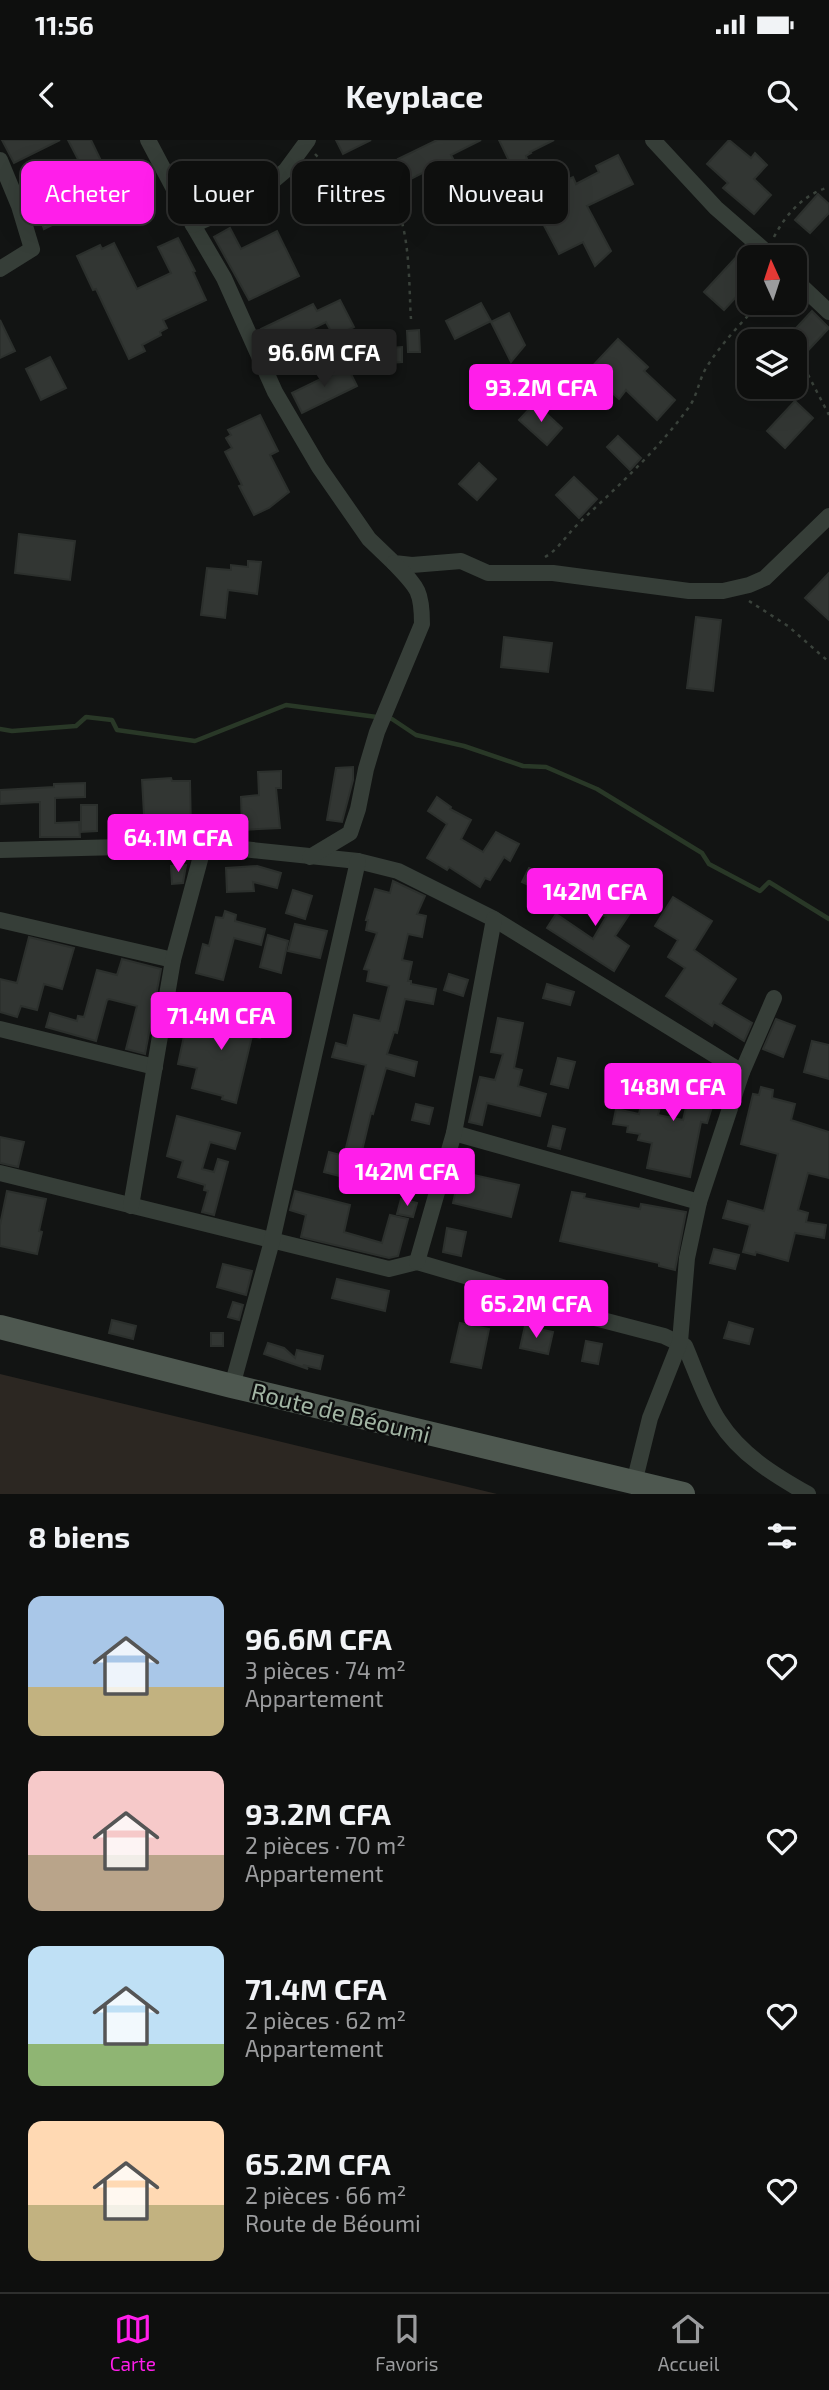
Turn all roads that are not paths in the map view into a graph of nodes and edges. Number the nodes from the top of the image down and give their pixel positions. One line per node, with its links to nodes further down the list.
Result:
1 (148, 140): 5 (street)
2 (653, 140): 6 (street)
3 (306, 142): 5 (street)
4 (0, 160): 7 (street)
5 (193, 225): 11 (street)
6 (759, 245)
7 (0, 269)
8 (807, 291): 9 (street)
9 (829, 312)
10 (829, 516): 11 (street)
11 (394, 563): 14 (street)
12 (204, 845): 13 (street); 14 (street); 18 (street)
13 (0, 850)
14 (310, 858): 15 (street)
15 (358, 861): 16 (street); 27 (street)
16 (494, 919): 22 (street); 23 (street)
17 (0, 920): 18 (street)
18 (173, 960): 21 (street)
19 (774, 998): 22 (street)
20 (0, 1029): 21 (street)
21 (156, 1067): 26 (street)
22 (742, 1072): 25 (street)
23 (454, 1133): 25 (street); 28 (street)
24 (0, 1173): 26 (street)
25 (699, 1202): 30 (street)
26 (131, 1206): 27 (street)
27 (271, 1241): 28 (street); 31 (street)
28 (417, 1262): 30 (street)
29 (0, 1327): 31 (main road, Route de Béoumi)
30 (680, 1342): 32 (street); 34 (street)
31 (232, 1386): 32 (main road, Route de Béoumi)
32 (634, 1483): 33 (main road, Route de Béoumi)
33 (683, 1494)
34 (808, 1494)

